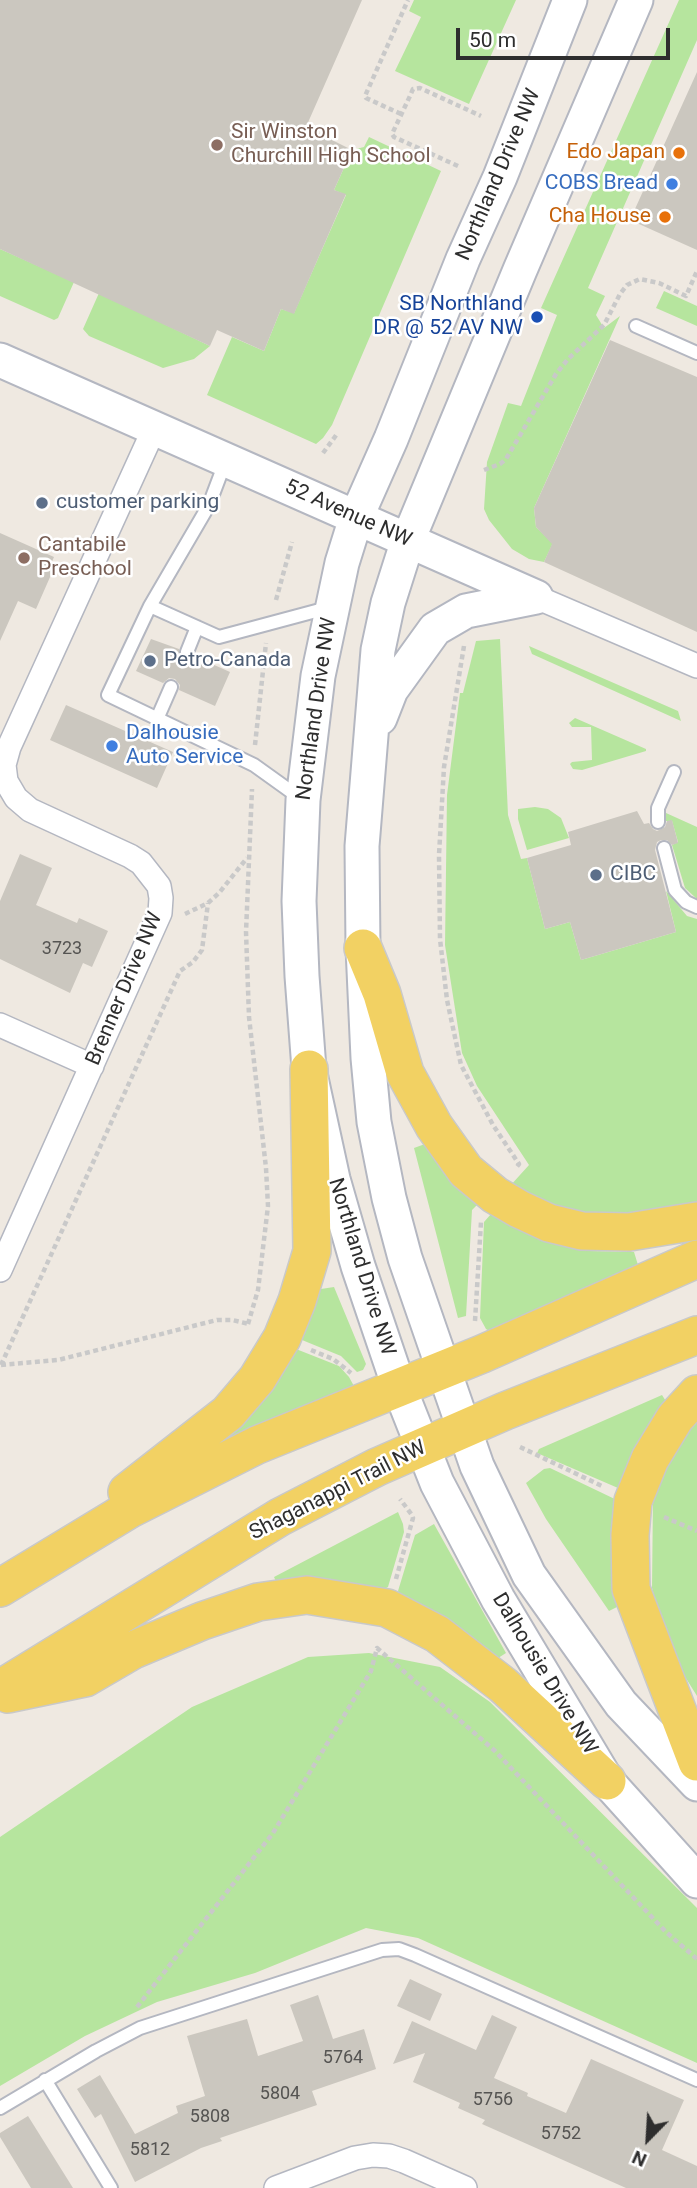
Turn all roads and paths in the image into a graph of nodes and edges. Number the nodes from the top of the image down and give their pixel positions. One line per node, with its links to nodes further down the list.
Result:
1 (408, 0): 4 (path)
2 (570, 0): 16 (street, Northland Drive NW)
3 (636, 0): 17 (street)
4 (401, 114): 5 (path); 6 (path)
5 (481, 116)
6 (458, 166)
7 (697, 271): 15 (path)
8 (636, 326): 9 (lane)
9 (697, 353)
10 (0, 360): 11 (street, 52 Avenue NW)
11 (154, 429): 14 (street, 52 Avenue NW); 32 (street, Brenner Drive NW)
12 (337, 433): 13 (path)
13 (323, 453)
14 (226, 460): 16 (street, 52 Avenue NW); 20 (lane)
15 (484, 470)
16 (356, 517): 17 (street, 52 Avenue NW); 21 (street, Northland Drive NW)
17 (408, 540): 19 (street, 52 Avenue NW); 29 (street)
18 (292, 542): 22 (path)
19 (536, 597): 26 (street, 52 Avenue NW); 29 (street)
20 (150, 606): 23 (lane); 28 (lane)
21 (332, 607): 22 (lane); 33 (street, Northland Drive NW)
22 (269, 624): 23 (lane); 30 (path)
23 (197, 627): 25 (lane)
24 (464, 643): 44 (path)
25 (187, 652)
26 (697, 666)
27 (171, 687): 28 (lane)
28 (157, 719): 30 (lane)
29 (370, 743): 40 (street)
30 (254, 765): 33 (lane); 36 (path)
31 (674, 772): 34 (lane)
32 (8, 799): 39 (street, Brenner Drive NW)
33 (303, 800): 43 (street, Northland Drive NW)
34 (658, 822)
35 (664, 848): 38 (lane)
36 (247, 857): 37 (path); 52 (path)
37 (208, 903): 39 (path); 52 (path)
38 (697, 907)
39 (160, 913): 42 (street, Brenner Drive NW)
40 (363, 948): 46 (main road); 53 (street)
41 (0, 1025): 42 (street)
42 (92, 1066): 48 (street, Brenner Drive NW)
43 (309, 1069): 55 (street, Northland Drive NW); 64 (main road)
44 (513, 1173)
45 (483, 1210): 49 (path)
46 (697, 1221)
47 (697, 1259): 53 (main road)
48 (0, 1270)
49 (473, 1329)
50 (697, 1335): 57 (main road, Shaganappi Trail NW)
51 (303, 1347): 54 (path)
52 (0, 1365)
53 (442, 1370): 55 (main road); 57 (street)
54 (357, 1378)
55 (399, 1387): 58 (street, Northland Drive NW); 64 (main road)
56 (697, 1394): 68 (main road)
57 (464, 1429): 58 (main road, Shaganappi Trail NW); 70 (street, Dalhousie Drive NW)
58 (422, 1446): 66 (main road, Shaganappi Trail NW); 69 (street, Dalhousie Drive NW)
59 (520, 1447): 60 (path)
60 (613, 1492)
61 (400, 1499): 65 (path)
62 (663, 1517): 63 (path)
63 (697, 1531)
64 (15, 1579)
65 (393, 1591)
66 (0, 1689)
67 (0, 1696): 69 (main road)
68 (697, 1762)
69 (607, 1781): 71 (street, Dalhousie Drive NW)
70 (697, 1784)
71 (697, 1881)
72 (697, 1959): 73 (path)
73 (133, 2011)
74 (45, 2080): 75 (lane); 76 (lane); 77 (lane)
75 (697, 2080)
76 (0, 2108)
77 (111, 2188)
78 (276, 2188): 79 (street)
79 (465, 2188)

